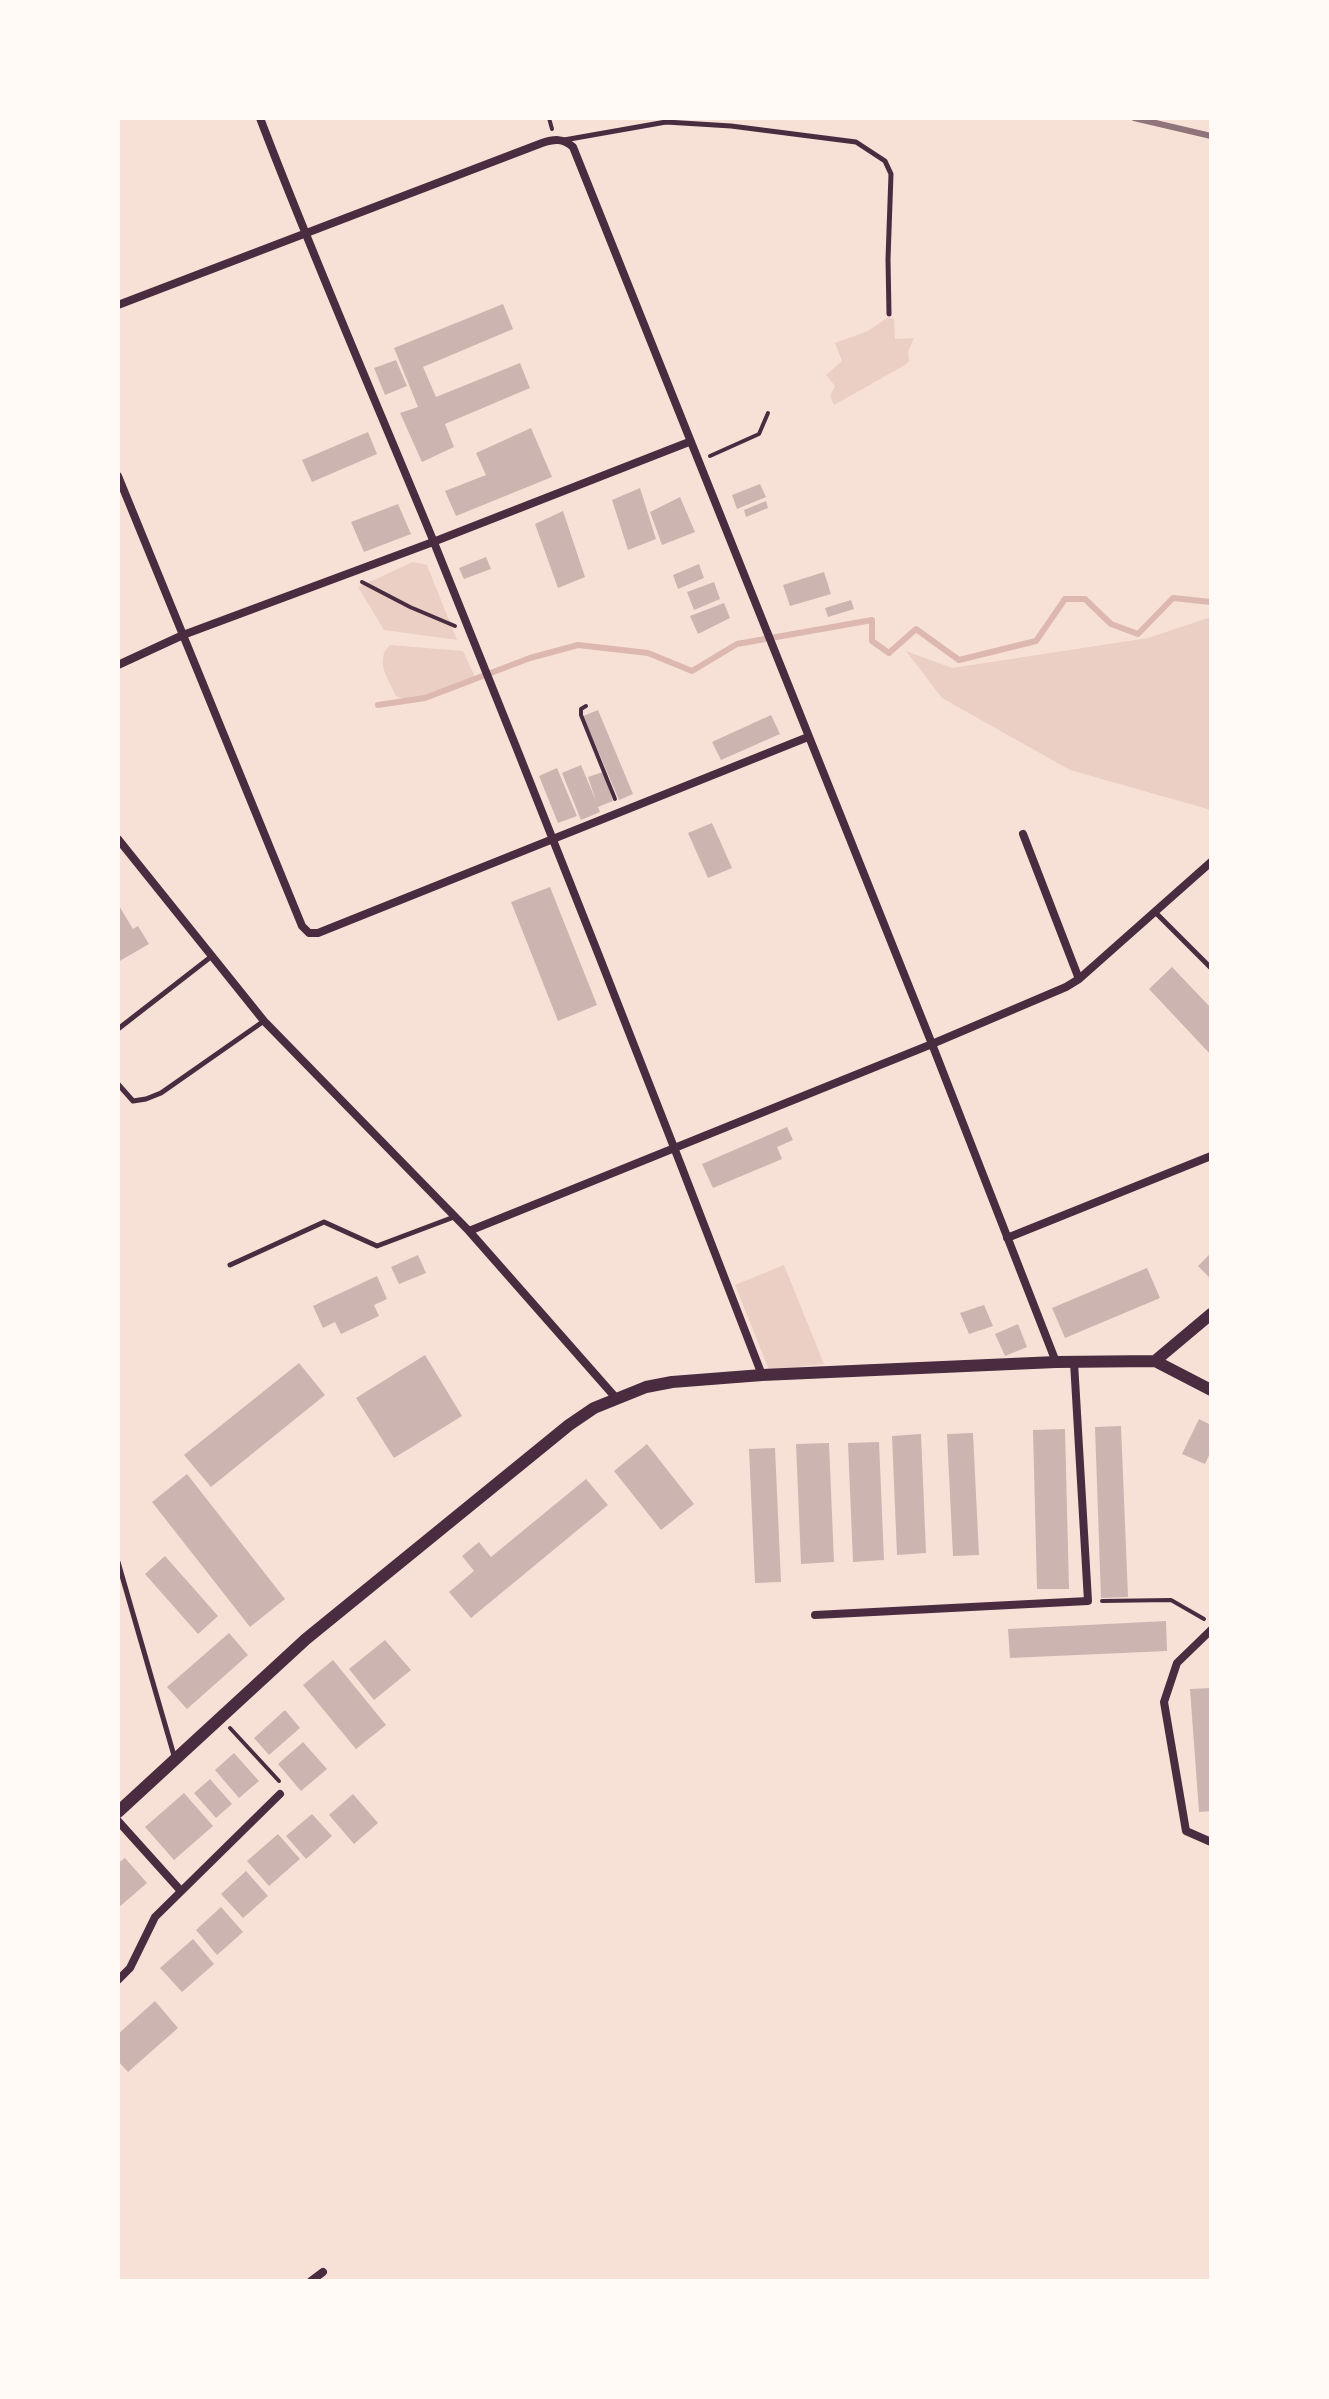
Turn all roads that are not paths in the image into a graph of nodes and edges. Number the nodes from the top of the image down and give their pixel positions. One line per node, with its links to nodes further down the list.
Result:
1 (260, 118): 3 (street)
2 (563, 140): 3 (street); 5 (lane); 6 (street)
3 (304, 234): 4 (street); 8 (street)
4 (118, 305)
5 (889, 314)
6 (689, 442): 8 (street); 11 (street)
7 (118, 476): 9 (street)
8 (433, 542): 9 (street); 14 (street)
9 (183, 635): 10 (street); 14 (street)
10 (118, 665)
11 (808, 737): 14 (street); 22 (street)
12 (1023, 834): 19 (street)
13 (118, 839): 17 (street)
14 (552, 840): 24 (street)
15 (1211, 862): 16 (street)
16 (1156, 913): 18 (lane); 19 (street)
17 (212, 956): 20 (street); 21 (lane)
18 (1211, 968)
19 (1079, 979): 22 (street)
20 (264, 1021): 23 (lane); 26 (street)
21 (118, 1029)
22 (932, 1044): 24 (street); 28 (street)
23 (118, 1084)
24 (674, 1146): 27 (street); 34 (street)
25 (1211, 1156): 28 (street)
26 (455, 1217): 27 (street); 29 (lane)
27 (469, 1231): 36 (street)
28 (1007, 1238): 32 (street)
29 (230, 1265)
30 (1211, 1314): 31 (street)
31 (1155, 1361): 33 (street); 35 (street)
32 (1056, 1362): 33 (street); 34 (street)
33 (1074, 1362): 38 (street)
34 (762, 1375): 36 (street)
35 (1211, 1390)
36 (616, 1398): 40 (street)
37 (118, 1562): 40 (lane)
38 (815, 1615)
39 (1211, 1630): 44 (street)
40 (176, 1760): 42 (street)
41 (280, 1794): 45 (street)
42 (118, 1812)
43 (118, 1821): 45 (street)
44 (1211, 1842)
45 (181, 1891): 46 (street)
46 (118, 1980)
47 (323, 2272): 48 (street)
48 (311, 2281)

